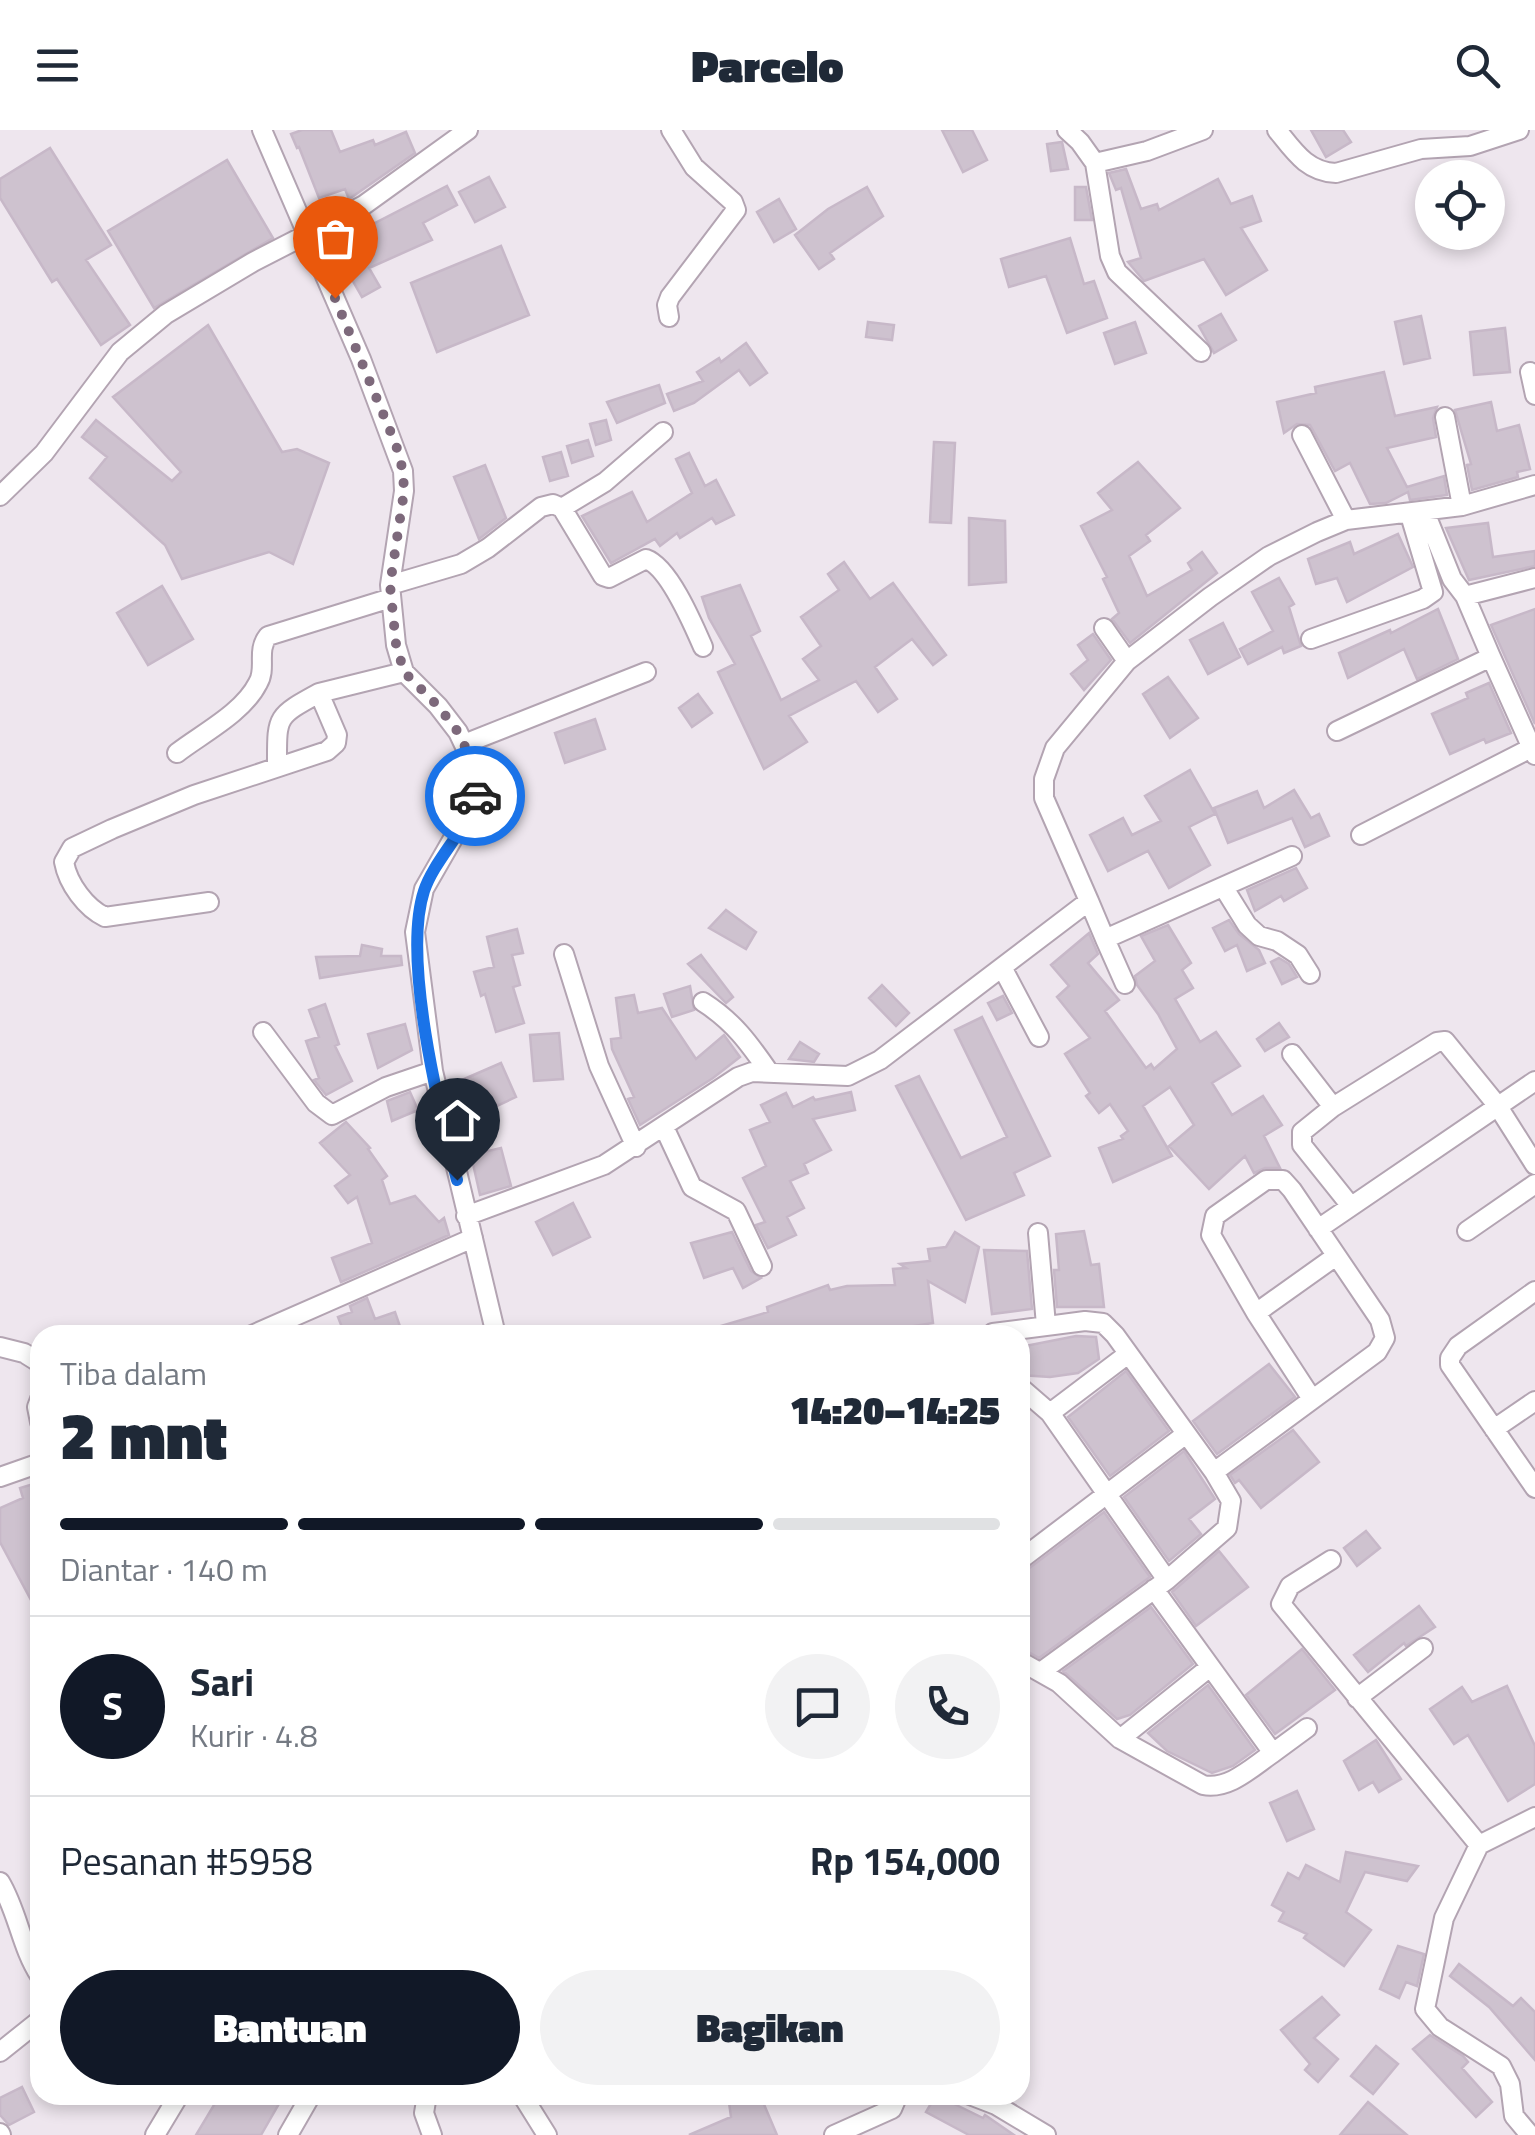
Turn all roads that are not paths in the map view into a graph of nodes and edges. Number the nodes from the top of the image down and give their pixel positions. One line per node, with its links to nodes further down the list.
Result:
1 (262, 130): 9 (street)
2 (468, 130): 9 (street)
3 (671, 130): 10 (street)
4 (1067, 130): 8 (street)
5 (1203, 130): 8 (street)
6 (1277, 130): 7 (street)
7 (1520, 130)
8 (1095, 163): 11 (street)
9 (308, 234): 18 (street); 24 (street)
10 (669, 317)
11 (1201, 352)
12 (1530, 372): 13 (street)
13 (1535, 395)
14 (1444, 416): 19 (street)
15 (663, 432): 20 (street)
16 (1302, 436): 22 (street)
17 (1535, 485): 19 (street)
18 (0, 496)
19 (1462, 506): 21 (street)
20 (562, 508): 24 (street); 28 (street)
21 (1418, 514): 22 (street); 25 (street); 27 (street)
22 (1346, 520): 30 (street)
23 (1535, 578): 25 (street)
24 (391, 592): 31 (street); 37 (street)
25 (1465, 596): 29 (street)
26 (1104, 628): 30 (street)
27 (1312, 638)
28 (703, 647)
29 (1491, 657): 34 (street); 36 (street)
30 (1128, 662): 42 (street)
31 (404, 672): 33 (street); 35 (street)
32 (646, 672): 35 (street)
33 (319, 693): 38 (street); 38 (street)
34 (1337, 731)
35 (464, 744): 53 (street)
36 (1533, 752): 39 (street)
37 (177, 753)
38 (277, 766): 43 (street)
39 (1362, 836)
40 (1292, 856): 41 (street)
41 (1224, 888): 44 (street); 47 (street)
42 (1088, 901): 44 (street); 46 (street)
43 (209, 902)
44 (1105, 939): 48 (street)
45 (564, 954): 59 (street)
46 (1003, 969): 51 (street); 54 (street)
47 (1310, 974)
48 (1125, 984)
49 (703, 1002): 54 (street)
50 (263, 1032): 53 (street)
51 (1039, 1036)
52 (1292, 1054): 57 (street)
53 (434, 1071): 63 (street)
54 (768, 1072): 58 (street)
55 (1535, 1081): 56 (street)
56 (1498, 1105): 57 (street); 60 (street); 62 (street)
57 (1333, 1108): 62 (street)
58 (664, 1127): 59 (street); 69 (street)
59 (636, 1147): 63 (street)
60 (1535, 1164)
61 (1535, 1184): 65 (street)
62 (1350, 1204): 64 (street)
63 (466, 1216): 67 (street)
64 (1318, 1229): 68 (street); 71 (street)
65 (1467, 1231)
66 (1038, 1233): 74 (street)
67 (473, 1238): 72 (street); 73 (street)
68 (1336, 1256): 71 (street); 80 (street)
69 (762, 1266)
70 (1535, 1291): 83 (street)
71 (1256, 1313): 80 (street)
72 (275, 1325)
73 (494, 1325)
74 (1046, 1325): 75 (street); 77 (street)
75 (1030, 1328)
76 (0, 1347): 78 (street)
77 (1128, 1354): 82 (street); 84 (street)
78 (30, 1357)
79 (1030, 1396): 82 (street)
80 (1312, 1399): 86 (street)
81 (1535, 1401): 83 (street)
82 (1050, 1413): 89 (street)
83 (1494, 1430): 88 (street)
84 (1186, 1434): 86 (street); 89 (street)
85 (30, 1466): 87 (street)
86 (1214, 1472): 92 (street)
87 (0, 1477)
88 (1535, 1488)
89 (1107, 1494): 90 (street); 92 (street)
90 (1030, 1552)
91 (1331, 1560): 97 (street)
92 (1160, 1584): 95 (street); 96 (street)
93 (1423, 1648): 97 (street)
94 (1030, 1666): 96 (street)
95 (1210, 1667): 99 (street); 100 (street)
96 (1042, 1671): 99 (street)
97 (1357, 1698): 102 (street)
98 (1307, 1728): 100 (street)
99 (1120, 1739): 100 (street)
100 (1273, 1754)
101 (1535, 1817): 102 (street)
102 (1479, 1844): 119 (street)
103 (0, 1882): 104 (street)
104 (30, 1955)
105 (30, 2028): 106 (street)
106 (0, 2052)
107 (173, 2105): 113 (street)
108 (305, 2105): 114 (street)
109 (425, 2105): 115 (street)
110 (528, 2105): 116 (street)
111 (894, 2105): 117 (street)
112 (994, 2105): 118 (street)
113 (155, 2135)
114 (288, 2135)
115 (432, 2135)
116 (547, 2135)
117 (834, 2135)
118 (1046, 2135)
119 (1530, 2135)

